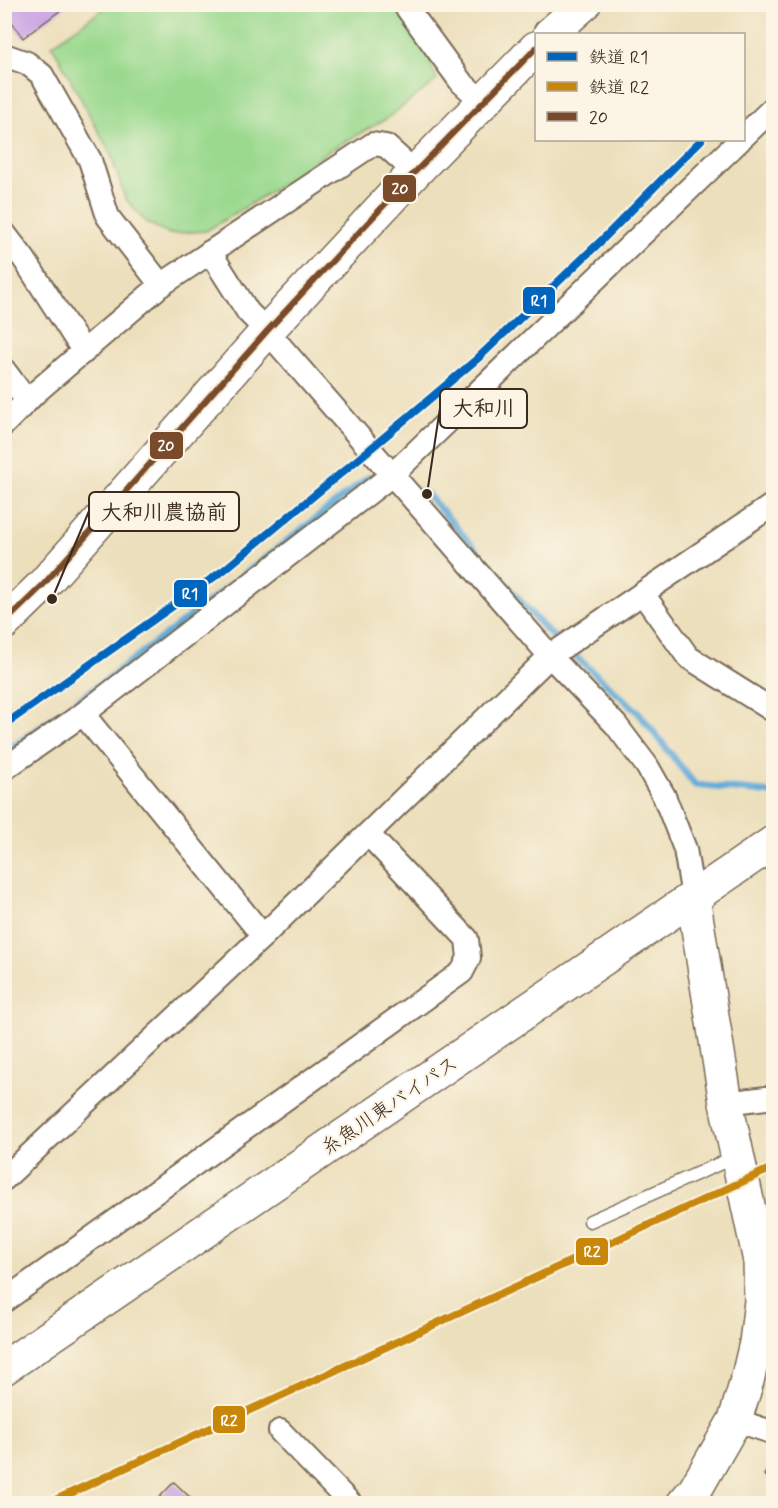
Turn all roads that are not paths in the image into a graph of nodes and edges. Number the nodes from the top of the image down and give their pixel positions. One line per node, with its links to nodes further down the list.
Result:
1 (404, 4): 4 (street)
2 (535, 50): 4 (main road)
3 (4, 55): 11 (street)
4 (483, 102): 8 (main road)
5 (774, 108): 6 (street)
6 (745, 135)
7 (739, 141): 17 (street)
8 (415, 172): 10 (street); 12 (main road)
9 (4, 233): 13 (street)
10 (210, 252): 11 (street); 12 (street)
11 (161, 285): 13 (street)
12 (267, 331): 17 (street); 20 (main road)
13 (84, 352): 15 (street)
14 (4, 370): 15 (street)
15 (27, 401): 16 (street)
16 (4, 424)
17 (392, 475): 21 (street); 23 (street)
18 (774, 504): 19 (street)
19 (643, 594): 21 (street); 22 (street)
20 (4, 623)
21 (550, 656): 25 (street); 27 (street)
22 (774, 711)
23 (83, 714): 24 (street); 28 (street)
24 (4, 769)
25 (368, 834): 28 (street); 34 (street)
26 (774, 842): 27 (main road, 糸魚川東バイパス)
27 (693, 897): 30 (main road); 35 (main road, 糸魚川東バイパス)
28 (263, 936): 32 (street)
29 (774, 1097): 30 (street)
30 (726, 1103): 31 (main road)
31 (738, 1155): 33 (lane); 36 (main road)
32 (4, 1179)
33 (590, 1221)
34 (4, 1301)
35 (4, 1368)
36 (735, 1420): 38 (street); 39 (main road)
37 (280, 1431): 40 (street)
38 (774, 1433)
39 (695, 1499)
40 (351, 1503)

